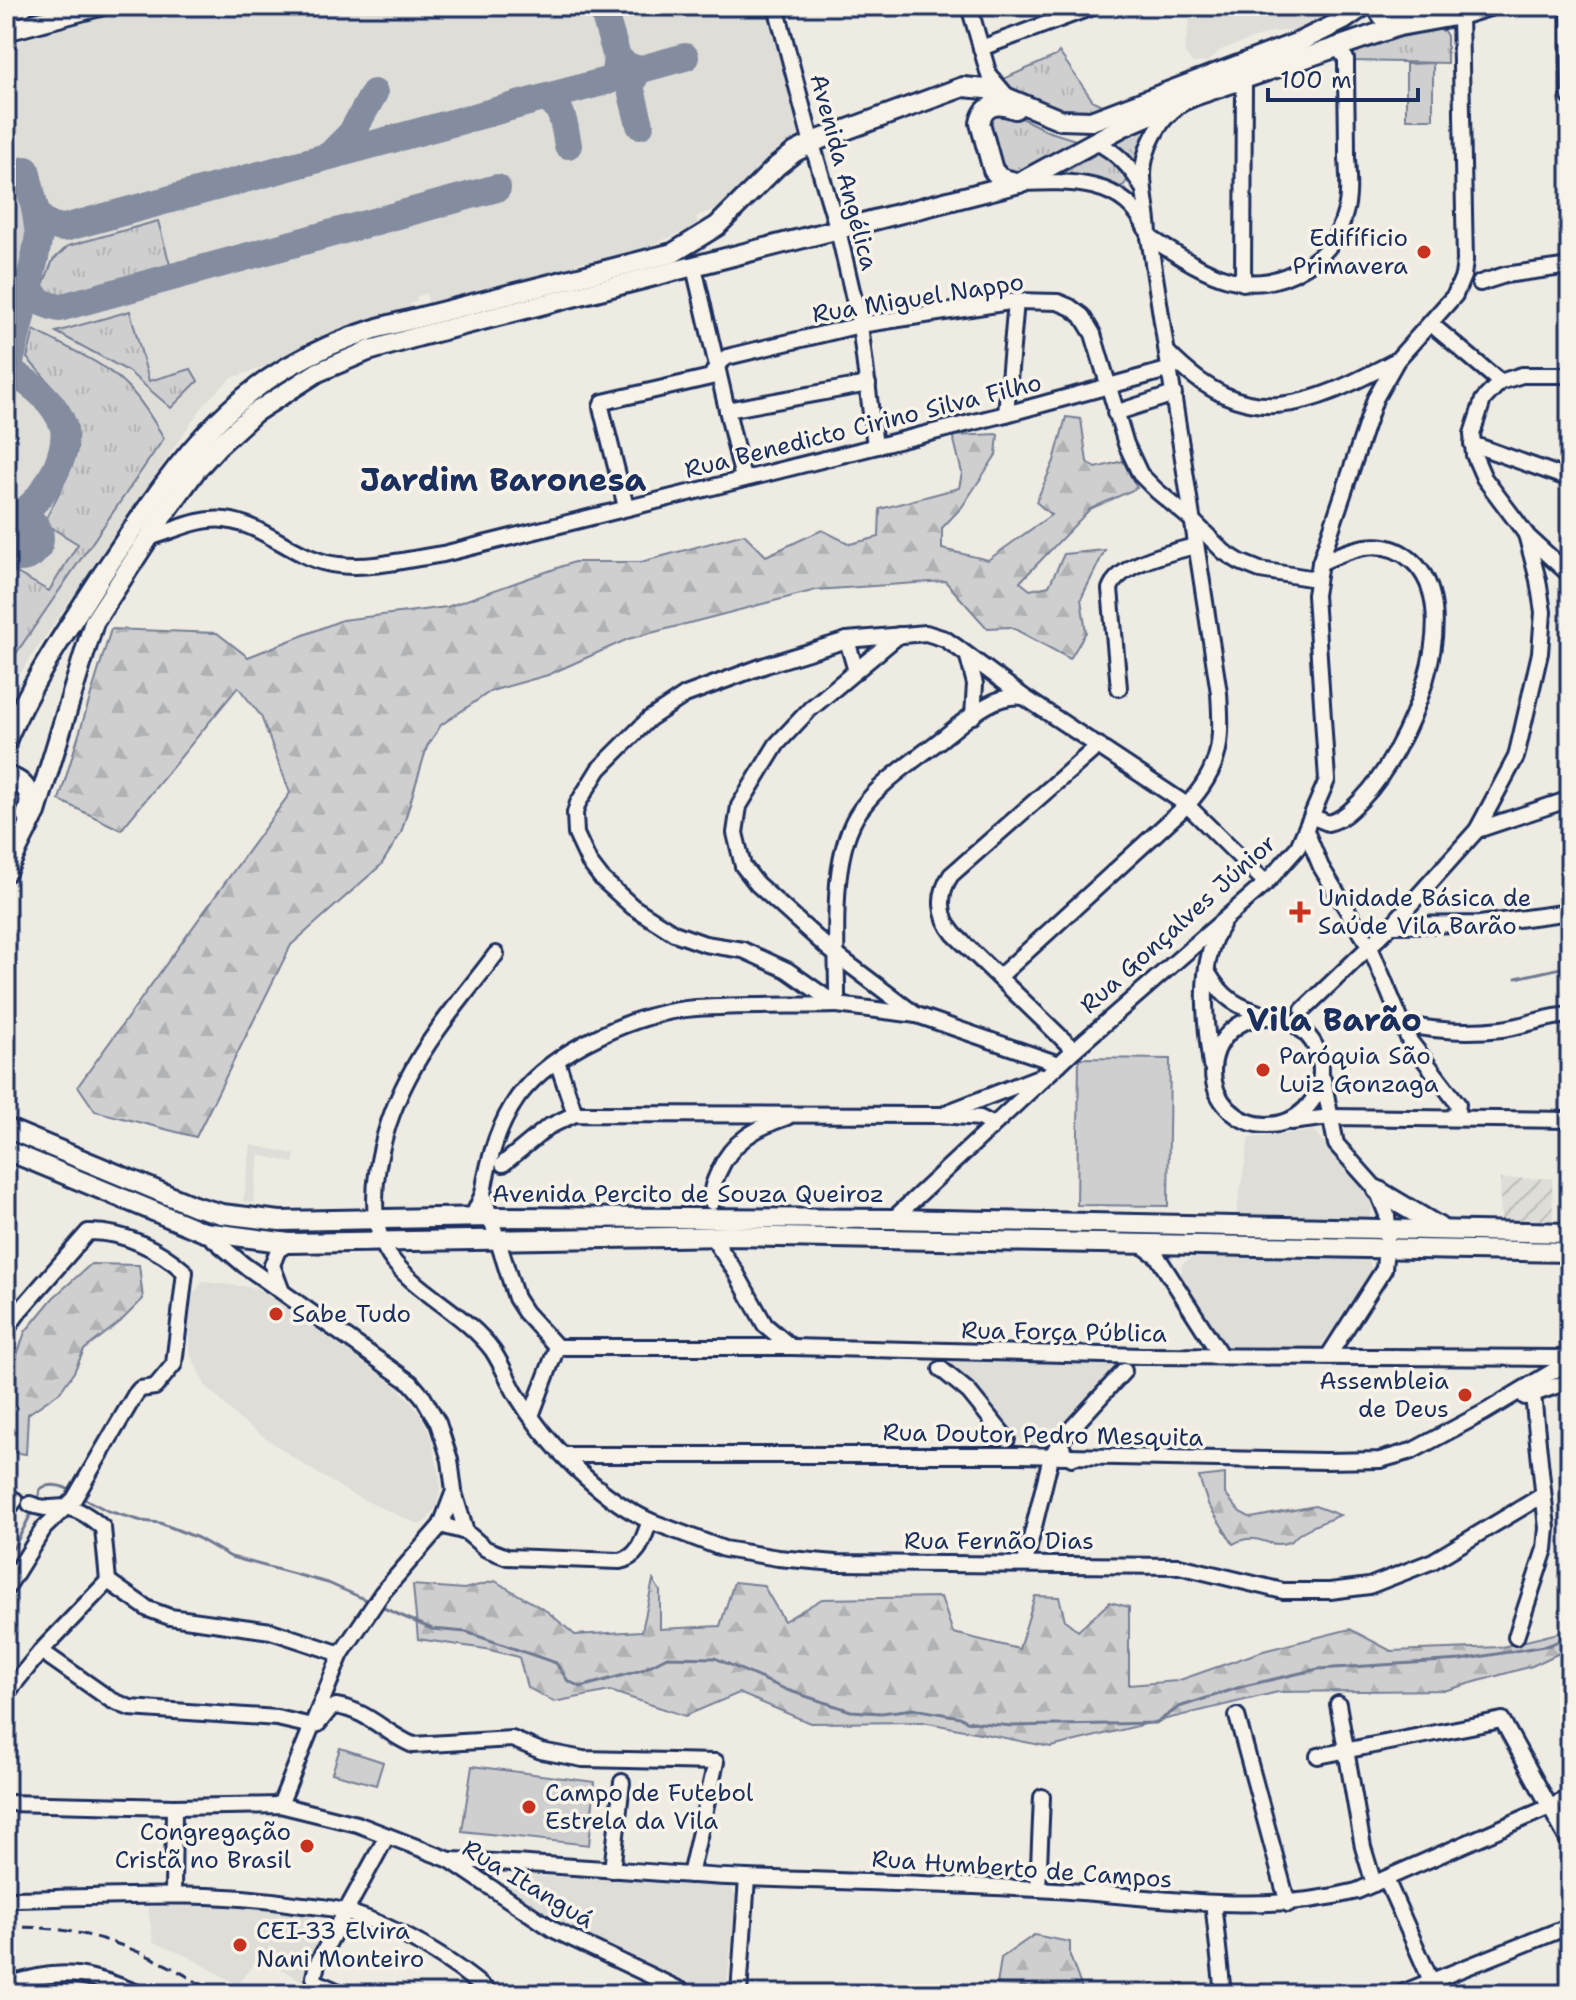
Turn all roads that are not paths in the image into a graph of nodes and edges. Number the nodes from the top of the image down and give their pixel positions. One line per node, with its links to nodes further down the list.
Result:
1 (24, 6): 10 (main road)
2 (100, 6): 13 (main road)
3 (776, 6): 23 (street, Avenida Angélica)
4 (969, 6): 15 (street)
5 (1095, 6): 15 (street)
6 (1364, 6): 21 (main road)
7 (1378, 6): 12 (main road)
8 (1489, 6): 11 (main road)
9 (1569, 6): 18 (street)
10 (6, 10)
11 (1460, 10): 12 (main road); 33 (street, Rua Gonçalves Júnior)
12 (1406, 24): 14 (main road)
13 (6, 31)
14 (1337, 46): 16 (main road); 34 (street)
15 (981, 48): 19 (street)
16 (1244, 78): 17 (main road); 34 (street)
17 (1194, 96): 22 (main road); 24 (street)
18 (1570, 97)
19 (1009, 98): 20 (main road); 21 (main road); 23 (main road)
20 (1034, 116): 21 (main road); 22 (main road); 26 (main road)
21 (1061, 120)
22 (1096, 142): 25 (street); 26 (main road)
23 (812, 144): 29 (street, Avenida Angélica); 73 (main road)
24 (1146, 157): 25 (street); 28 (street)
25 (1136, 176): 27 (street); 28 (street)
26 (1019, 183): 27 (street); 29 (main road)
27 (1109, 192): 30 (street)
28 (1146, 194): 30 (street)
29 (838, 230): 32 (main road); 39 (street, Avenida Angélica)
30 (1149, 237): 34 (street); 40 (street)
31 (1570, 266): 35 (street)
32 (694, 267): 42 (street); 60 (main road)
33 (1463, 276): 35 (street); 36 (street, Rua Gonçalves Júnior)
34 (1243, 283)
35 (1480, 283): 36 (street)
36 (1455, 295): 38 (street, Rua Gonçalves Júnior)
37 (1016, 301): 39 (street, Rua Miguel Nappo); 49 (street, Rua Miguel Nappo); 53 (street)
38 (1431, 324): 41 (street, Rua Gonçalves Júnior); 46 (street)
39 (860, 325): 42 (street, Rua Miguel Nappo); 48 (street, Avenida Angélica)
40 (1168, 353): 44 (street); 45 (street)
41 (1397, 360): 47 (street); 50 (street, Rua Gonçalves Júnior)
42 (717, 365): 51 (street); 58 (street, Rua Miguel Nappo)
43 (1570, 375): 46 (street)
44 (1196, 378): 45 (street); 47 (street)
45 (1172, 381): 49 (street, Rua Benedicto Cirino Silva Filho); 52 (street); 59 (street)
46 (1500, 382): 54 (street)
47 (1353, 383): 50 (street)
48 (868, 384): 51 (street); 55 (street, Avenida Angélica)
49 (1109, 388): 52 (street, Rua Miguel Nappo); 53 (street, Rua Benedicto Cirino Silva Filho)
50 (1375, 399): 61 (street, Rua Gonçalves Júnior)
51 (727, 410): 56 (street)
52 (1115, 413): 59 (street, Rua Miguel Nappo)
53 (1006, 414): 55 (street, Rua Benedicto Cirino Silva Filho)
54 (1472, 444): 57 (street); 62 (street)
55 (875, 446): 56 (street, Rua Benedicto Cirino Silva Filho)
56 (743, 479): 58 (street, Rua Benedicto Cirino Silva Filho)
57 (1570, 479)
58 (626, 507): 60 (street, Rua Benedicto Cirino Silva Filho)
59 (1192, 520): 63 (street); 69 (street, Rua Miguel Nappo)
60 (166, 524): 88 (main road)
61 (1329, 534): 64 (street); 67 (street, Rua Gonçalves Júnior)
62 (1526, 534): 65 (street); 66 (street)
63 (1195, 546): 75 (street); 83 (street)
64 (1348, 549): 67 (street); 84 (street)
65 (1531, 554): 66 (street); 85 (street)
66 (1550, 557): 68 (street)
67 (1320, 563): 69 (street, Rua Gonçalves Júnior)
68 (1570, 575)
69 (1316, 579): 84 (street, Rua Gonçalves Júnior)
70 (901, 634): 71 (street); 72 (street); 74 (street)
71 (847, 640): 74 (street); 98 (street)
72 (968, 656): 76 (street); 78 (street)
73 (46, 661): 77 (main road); 79 (main road)
74 (856, 671): 95 (street)
75 (1119, 688)
76 (1024, 697): 78 (street); 80 (street)
77 (6, 715)
78 (973, 716): 95 (street)
79 (6, 741)
80 (1099, 745): 83 (street); 97 (street)
81 (7, 777): 87 (main road)
82 (1570, 799): 85 (street)
83 (1187, 805): 89 (street); 97 (street)
84 (1313, 817): 86 (street, Rua Gonçalves Júnior)
85 (1477, 830): 92 (street)
86 (1306, 831): 89 (street, Rua Gonçalves Júnior); 93 (street)
87 (6, 857)
88 (6, 872)
89 (1266, 883): 91 (street, Rua Gonçalves Júnior)
90 (1570, 912): 92 (street)
91 (1229, 916): 96 (street); 105 (street, Rua Gonçalves Júnior)
92 (1392, 925): 93 (street)
93 (1370, 947): 99 (street); 103 (street)
94 (496, 954): 124 (street)
95 (838, 955): 98 (street); 100 (street)
96 (1208, 973): 102 (street); 109 (street)
97 (999, 977): 105 (street)
98 (837, 1005): 100 (street); 106 (street)
99 (1303, 1010): 102 (street); 104 (street)
100 (917, 1015): 108 (street)
101 (1570, 1015): 103 (street)
102 (1272, 1017): 104 (street); 109 (street)
103 (1402, 1024): 113 (street)
104 (1305, 1032): 107 (street)
105 (1074, 1050): 108 (street, Rua Gonçalves Júnior)
106 (557, 1061): 110 (street); 120 (street)
107 (1320, 1062): 112 (street); 116 (street)
108 (1055, 1068): 111 (street); 118 (street, Rua Gonçalves Júnior)
109 (1213, 1079): 116 (street)
110 (575, 1114): 115 (street); 120 (street)
111 (941, 1115): 115 (street); 118 (street)
112 (1330, 1117): 113 (street); 116 (street); 122 (street)
113 (1451, 1118): 114 (street)
114 (1570, 1120)
115 (758, 1121): 123 (street)
116 (1272, 1125)
117 (6, 1128): 124 (main road, Avenida Percito de Souza Queiroz)
118 (990, 1129): 121 (street, Rua Gonçalves Júnior)
119 (6, 1150): 131 (main road, Avenida Percito de Souza Queiroz)
120 (496, 1163): 125 (street)
121 (934, 1183): 127 (street, Rua Gonçalves Júnior); 128 (street)
122 (1377, 1190): 129 (street); 130 (main road)
123 (711, 1212): 125 (main road, Avenida Percito de Souza Queiroz); 126 (main road, Avenida Percito de Souza Queiroz)
124 (370, 1215): 125 (main road, Avenida Percito de Souza Queiroz); 136 (street)
125 (481, 1217): 135 (street)
126 (817, 1218): 127 (main road, Avenida Percito de Souza Queiroz); 133 (main road)
127 (893, 1219): 128 (main road, Avenida Percito de Souza Queiroz)
128 (930, 1220): 129 (main road, Avenida Percito de Souza Queiroz); 134 (main road)
129 (1388, 1227): 130 (main road, Avenida Percito de Souza Queiroz); 139 (street)
130 (1445, 1231): 132 (main road, Avenida Percito de Souza Queiroz)
131 (204, 1232): 137 (main road, Avenida Percito de Souza Queiroz); 141 (street)
132 (1570, 1233)
133 (722, 1237): 134 (main road, Avenida Percito de Souza Queiroz); 135 (main road, Avenida Percito de Souza Queiroz); 142 (street)
134 (954, 1239): 138 (main road, Avenida Percito de Souza Queiroz)
135 (498, 1240): 136 (main road, Avenida Percito de Souza Queiroz); 144 (street)
136 (383, 1241): 137 (main road, Avenida Percito de Souza Queiroz); 158 (street)
137 (289, 1243): 141 (street)
138 (1143, 1246): 139 (main road, Avenida Percito de Souza Queiroz); 152 (street)
139 (1387, 1248): 140 (main road, Avenida Percito de Souza Queiroz); 149 (street)
140 (1570, 1252)
141 (284, 1292): 166 (street)
142 (765, 1325): 145 (street); 146 (street)
143 (6, 1330): 168 (street)
144 (557, 1347): 145 (street, Rua Força Pública); 158 (street)
145 (762, 1347): 146 (street, Rua Força Pública)
146 (792, 1347): 147 (street, Rua Força Pública)
147 (914, 1351): 148 (street, Rua Força Pública); 154 (street)
148 (938, 1352): 150 (street, Rua Força Pública); 154 (street)
149 (1329, 1355): 152 (street, Rua Força Pública); 153 (street, Rua Força Pública)
150 (1121, 1356): 151 (street, Rua Força Pública); 155 (street)
151 (1142, 1356): 152 (street, Rua Força Pública); 155 (street)
152 (1221, 1356)
153 (1570, 1359): 157 (street)
154 (941, 1369): 162 (street)
155 (1124, 1371): 159 (street)
156 (1570, 1381): 157 (street)
157 (1532, 1390): 164 (street, Rua Doutor Pedro Mesquita); 167 (street)
158 (531, 1416): 160 (street)
159 (1060, 1441): 163 (street); 164 (street)
160 (564, 1455): 161 (street, Rua Doutor Pedro Mesquita); 165 (street)
161 (590, 1455): 162 (street, Rua Doutor Pedro Mesquita); 165 (street)
162 (1010, 1455): 163 (street, Rua Doutor Pedro Mesquita)
163 (1051, 1457): 164 (street, Rua Doutor Pedro Mesquita); 175 (street)
164 (1072, 1458)
165 (582, 1472): 170 (street)
166 (454, 1491): 172 (street); 173 (street)
167 (1543, 1495): 175 (street, Rua Fernão Dias); 178 (street)
168 (74, 1498): 169 (street); 176 (street); 177 (street)
169 (30, 1504)
170 (627, 1511): 171 (street, Rua Fernão Dias); 174 (street)
171 (650, 1521): 174 (street); 175 (street, Rua Fernão Dias)
172 (441, 1525): 173 (street); 180 (street)
173 (466, 1532): 174 (street)
174 (641, 1542)
175 (1025, 1563)
176 (108, 1581): 179 (street); 180 (street)
177 (6, 1589)
178 (1516, 1637)
179 (41, 1651): 181 (street); 184 (street)
180 (341, 1654): 184 (street)
181 (6, 1694)
182 (1338, 1704): 185 (street)
183 (1237, 1716): 207 (street)
184 (312, 1726): 191 (street); 199 (street)
185 (1348, 1752): 186 (street); 193 (street); 201 (street)
186 (1318, 1756)
187 (622, 1782): 198 (street)
188 (1042, 1797): 203 (street)
189 (1570, 1798): 193 (street, Rua Humberto de Campos)
190 (6, 1803): 192 (street, Rua Itanguá)
191 (280, 1805): 192 (street, Rua Itanguá); 194 (street, Rua Itanguá)
192 (174, 1807): 204 (street)
193 (1551, 1808): 195 (street); 201 (street, Rua Humberto de Campos)
194 (387, 1836): 196 (street, Rua Itanguá); 208 (street)
195 (1570, 1844)
196 (450, 1860): 197 (street, Rua Humberto de Campos); 202 (street, Rua Itanguá)
197 (502, 1863): 198 (street, Rua Humberto de Campos); 202 (street)
198 (612, 1870): 199 (street, Rua Humberto de Campos)
199 (690, 1875): 200 (street, Rua Humberto de Campos)
200 (747, 1878): 203 (street, Rua Humberto de Campos); 216 (street)
201 (1380, 1882): 207 (street, Rua Humberto de Campos); 210 (street)
202 (491, 1887): 215 (street, Rua Itanguá)
203 (1038, 1889): 206 (street, Rua Humberto de Campos)
204 (173, 1894): 205 (street); 208 (street)
205 (6, 1899)
206 (1216, 1904): 207 (street, Rua Humberto de Campos); 217 (street)
207 (1288, 1904)
208 (347, 1911): 212 (street); 214 (street)
209 (1570, 1926): 210 (street)
210 (1431, 1981): 218 (street); 219 (street)
211 (6, 1986): 213 (street)
212 (329, 1991)
213 (140, 1994)
214 (491, 1994)
215 (689, 1994)
216 (739, 1994)
217 (1223, 1994)
218 (1399, 1994)
219 (1419, 1994)

